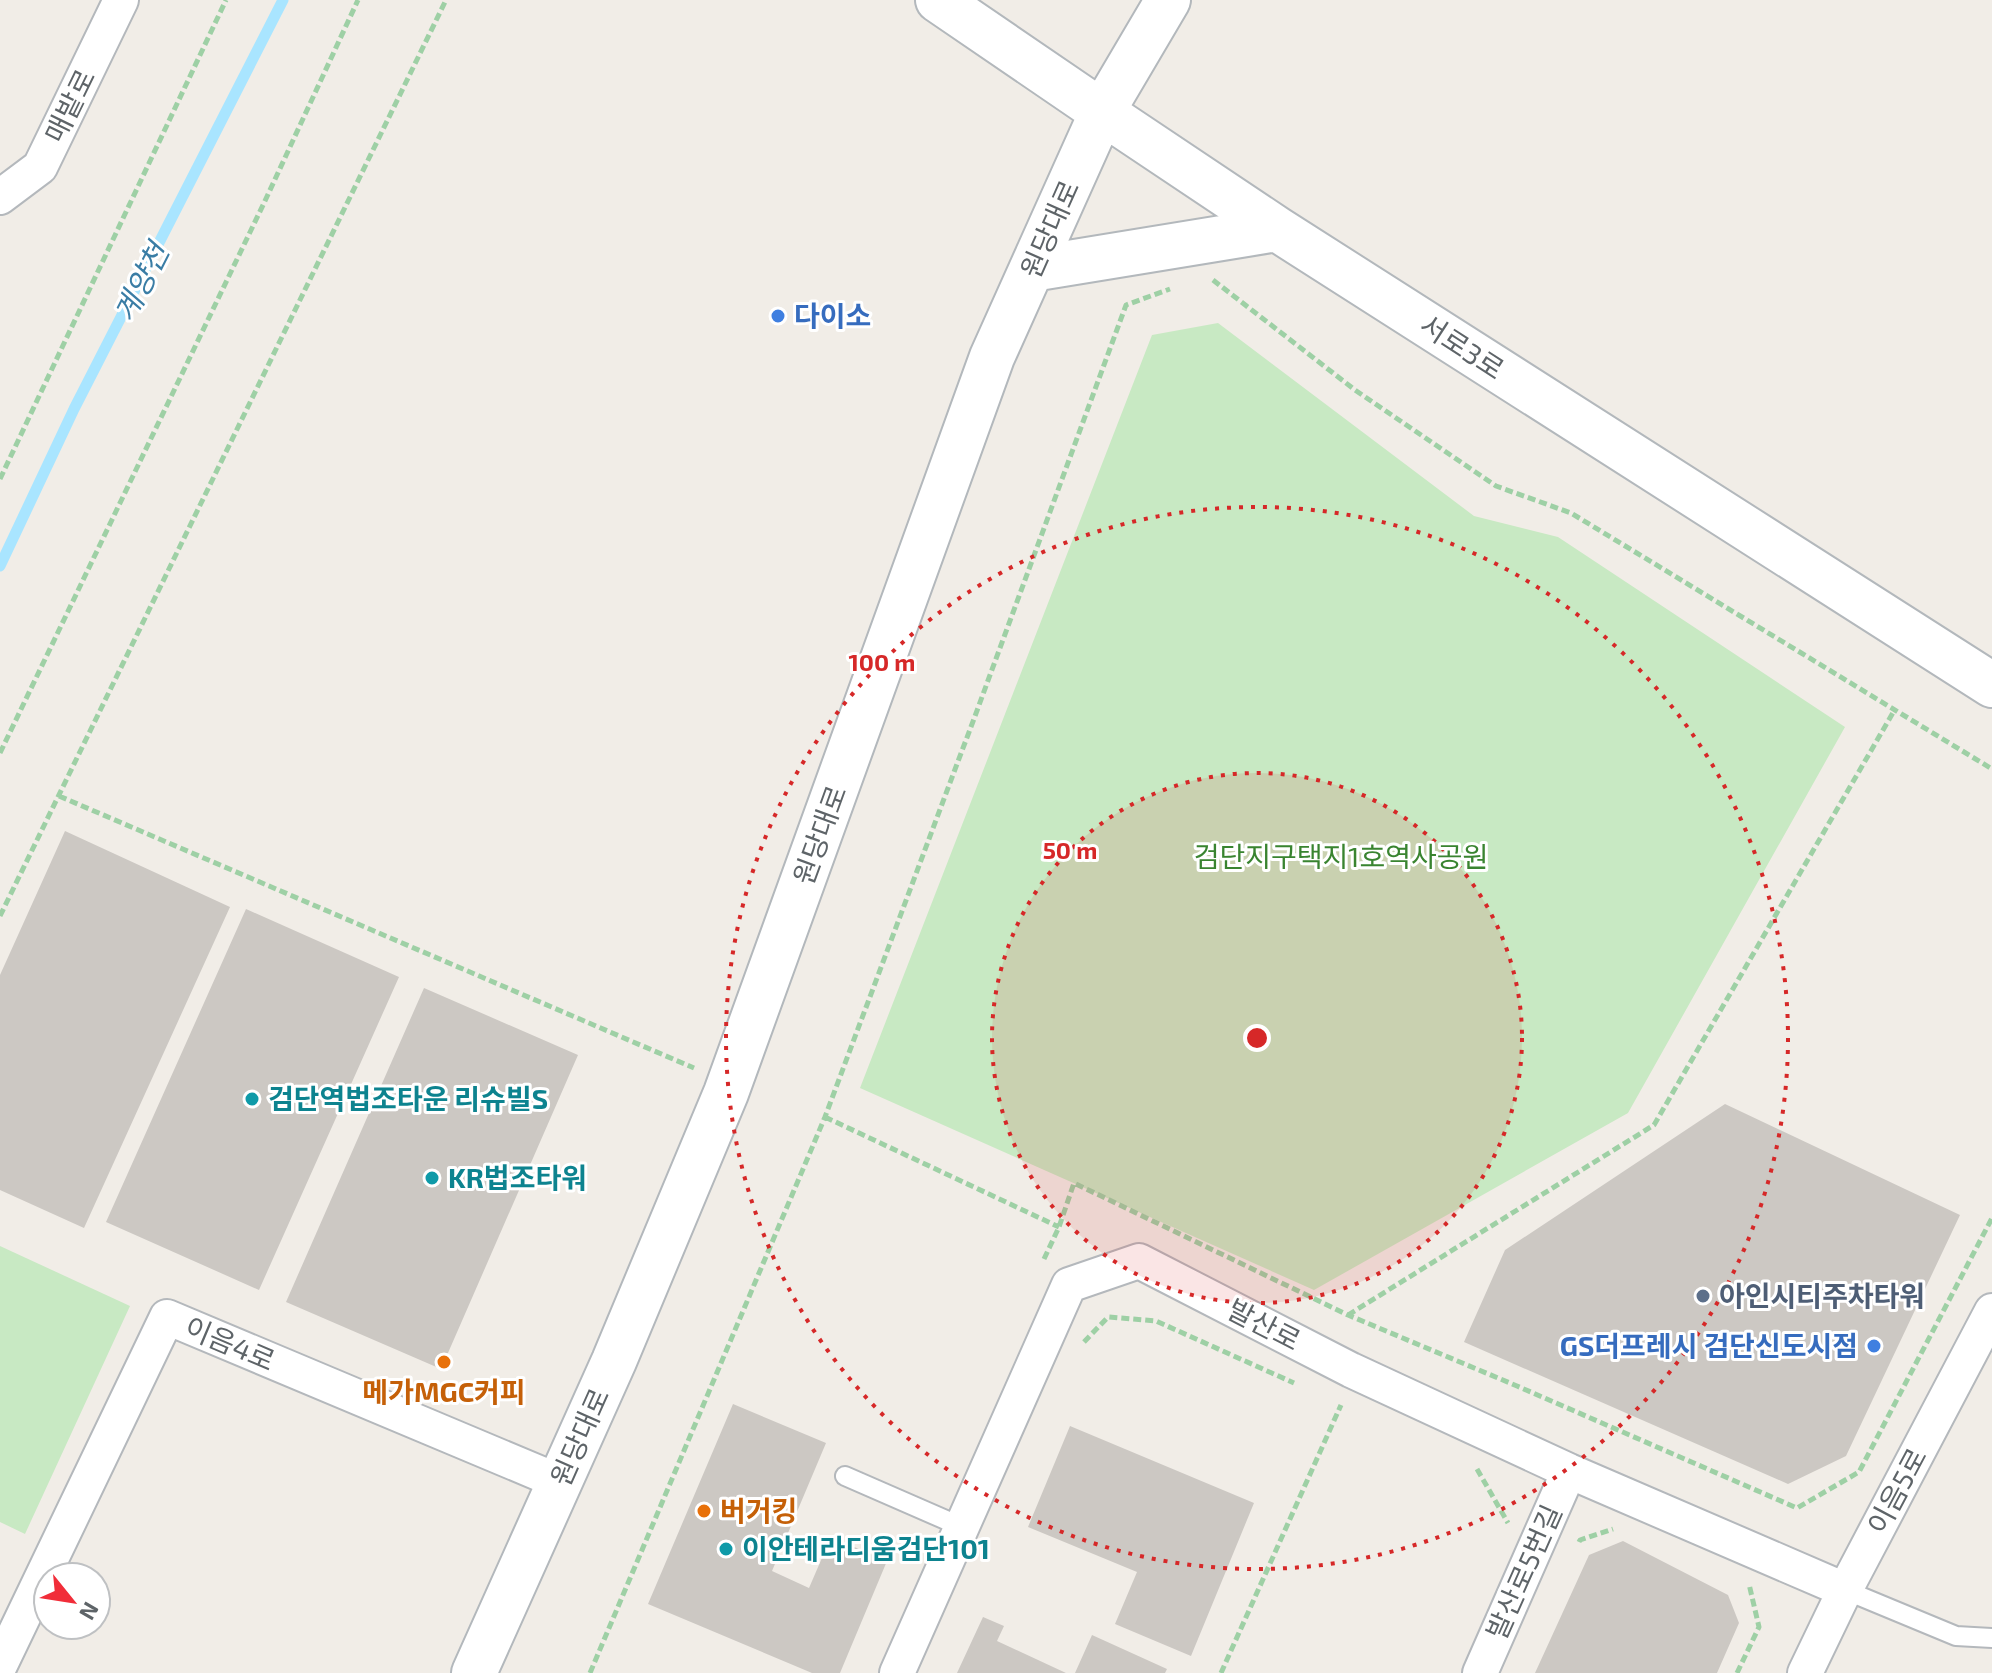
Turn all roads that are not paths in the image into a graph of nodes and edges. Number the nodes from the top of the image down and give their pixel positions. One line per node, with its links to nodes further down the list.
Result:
1 (121, 0): 5 (street, 매밭로)
2 (938, 0): 4 (main road, 서로3로)
3 (1168, 0): 4 (main road, 원당대로)
4 (1102, 112): 6 (main road, 서로3로); 7 (main road, 원당대로)
5 (0, 197)
6 (1277, 229): 7 (main road); 8 (main road, 서로3로)
7 (1032, 269): 12 (main road, 원당대로)
8 (1992, 685)
9 (1992, 1311): 14 (street, 이음5로)
10 (1569, 1471): 13 (street, 발산로); 14 (street, 발산로); 19 (street, 발산로5번길)
11 (845, 1476): 13 (lane)
12 (560, 1482): 16 (street, 이음4로); 17 (main road, 원당대로)
13 (962, 1527): 18 (street, 발산로)
14 (1845, 1590): 15 (lane); 20 (street, 이음5로)
15 (1992, 1638)
16 (0, 1665)
17 (474, 1673)
18 (897, 1673)
19 (1480, 1673)
20 (1805, 1673)

